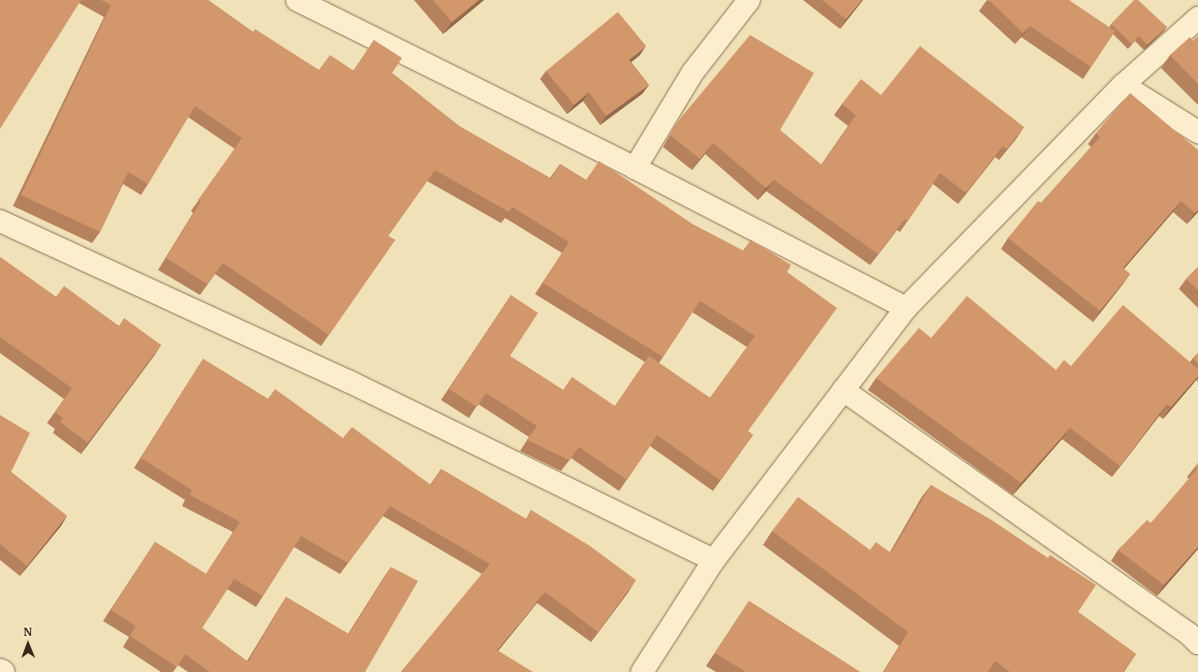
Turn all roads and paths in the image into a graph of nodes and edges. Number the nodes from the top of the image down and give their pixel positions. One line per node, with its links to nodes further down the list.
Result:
1 (297, 0): 6 (street)
2 (749, 0): 6 (street)
3 (1198, 18): 4 (street)
4 (1123, 85): 5 (street); 8 (street)
5 (1198, 132)
6 (634, 168): 8 (street)
7 (0, 221): 10 (street)
8 (906, 308): 9 (street)
9 (843, 390): 10 (street); 11 (street)
10 (714, 560): 14 (street)
11 (1198, 643)
12 (0, 670): 13 (street)
13 (4, 672)
14 (642, 672)

